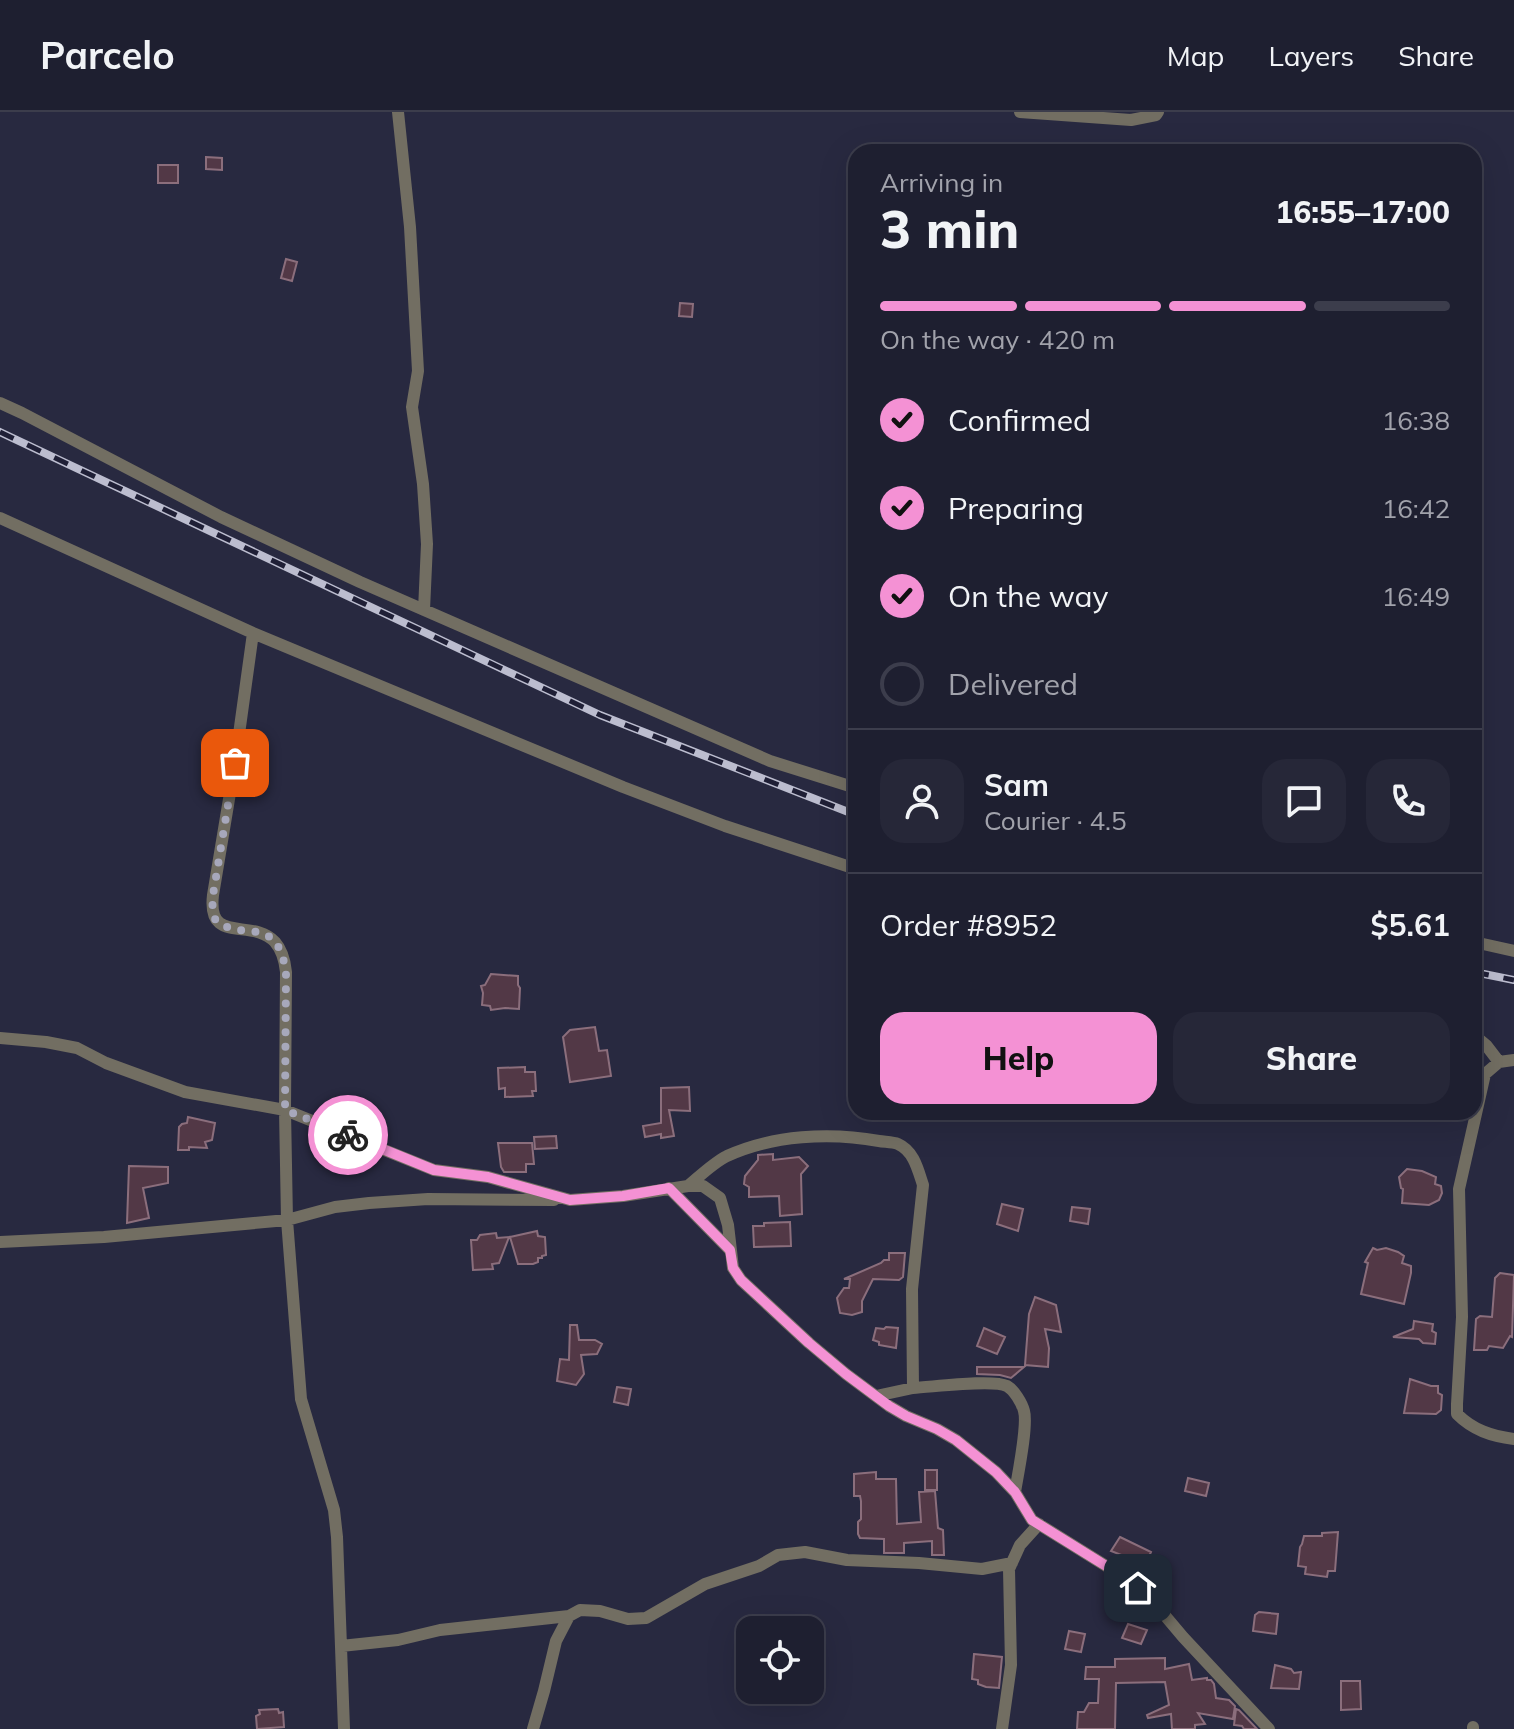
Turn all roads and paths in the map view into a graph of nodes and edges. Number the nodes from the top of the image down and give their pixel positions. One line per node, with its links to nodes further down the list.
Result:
1 (398, 112): 6 (street)
2 (1020, 112): 3 (street)
3 (1158, 112)
4 (0, 403): 6 (street)
5 (0, 518): 7 (street)
6 (424, 610): 8 (street)
7 (253, 633): 9 (street); 17 (street)
8 (848, 785)
9 (848, 866)
10 (1482, 944): 11 (street)
11 (1514, 951)
12 (0, 1038): 17 (street)
13 (1482, 1042): 15 (street)
14 (1514, 1060): 15 (street)
15 (1499, 1062): 16 (street)
16 (1482, 1087)
17 (285, 1110): 21 (street); 22 (street)
18 (1475, 1120): 27 (street)
19 (688, 1186): 20 (street); 24 (street); 25 (street)
20 (669, 1188): 21 (street); 24 (street)
21 (570, 1200): 22 (street)
22 (287, 1220): 23 (street); 32 (street)
23 (0, 1242)
24 (730, 1250): 26 (street)
25 (913, 1388): 26 (street); 28 (street)
26 (876, 1396): 28 (street)
27 (1514, 1439)
28 (1015, 1492): 29 (street)
29 (1039, 1524): 30 (street); 36 (street)
30 (1012, 1563): 31 (street); 35 (street)
31 (569, 1616): 32 (street); 34 (street)
32 (341, 1646): 33 (street)
33 (344, 1729)
34 (533, 1729)
35 (1002, 1729)
36 (1269, 1729)

